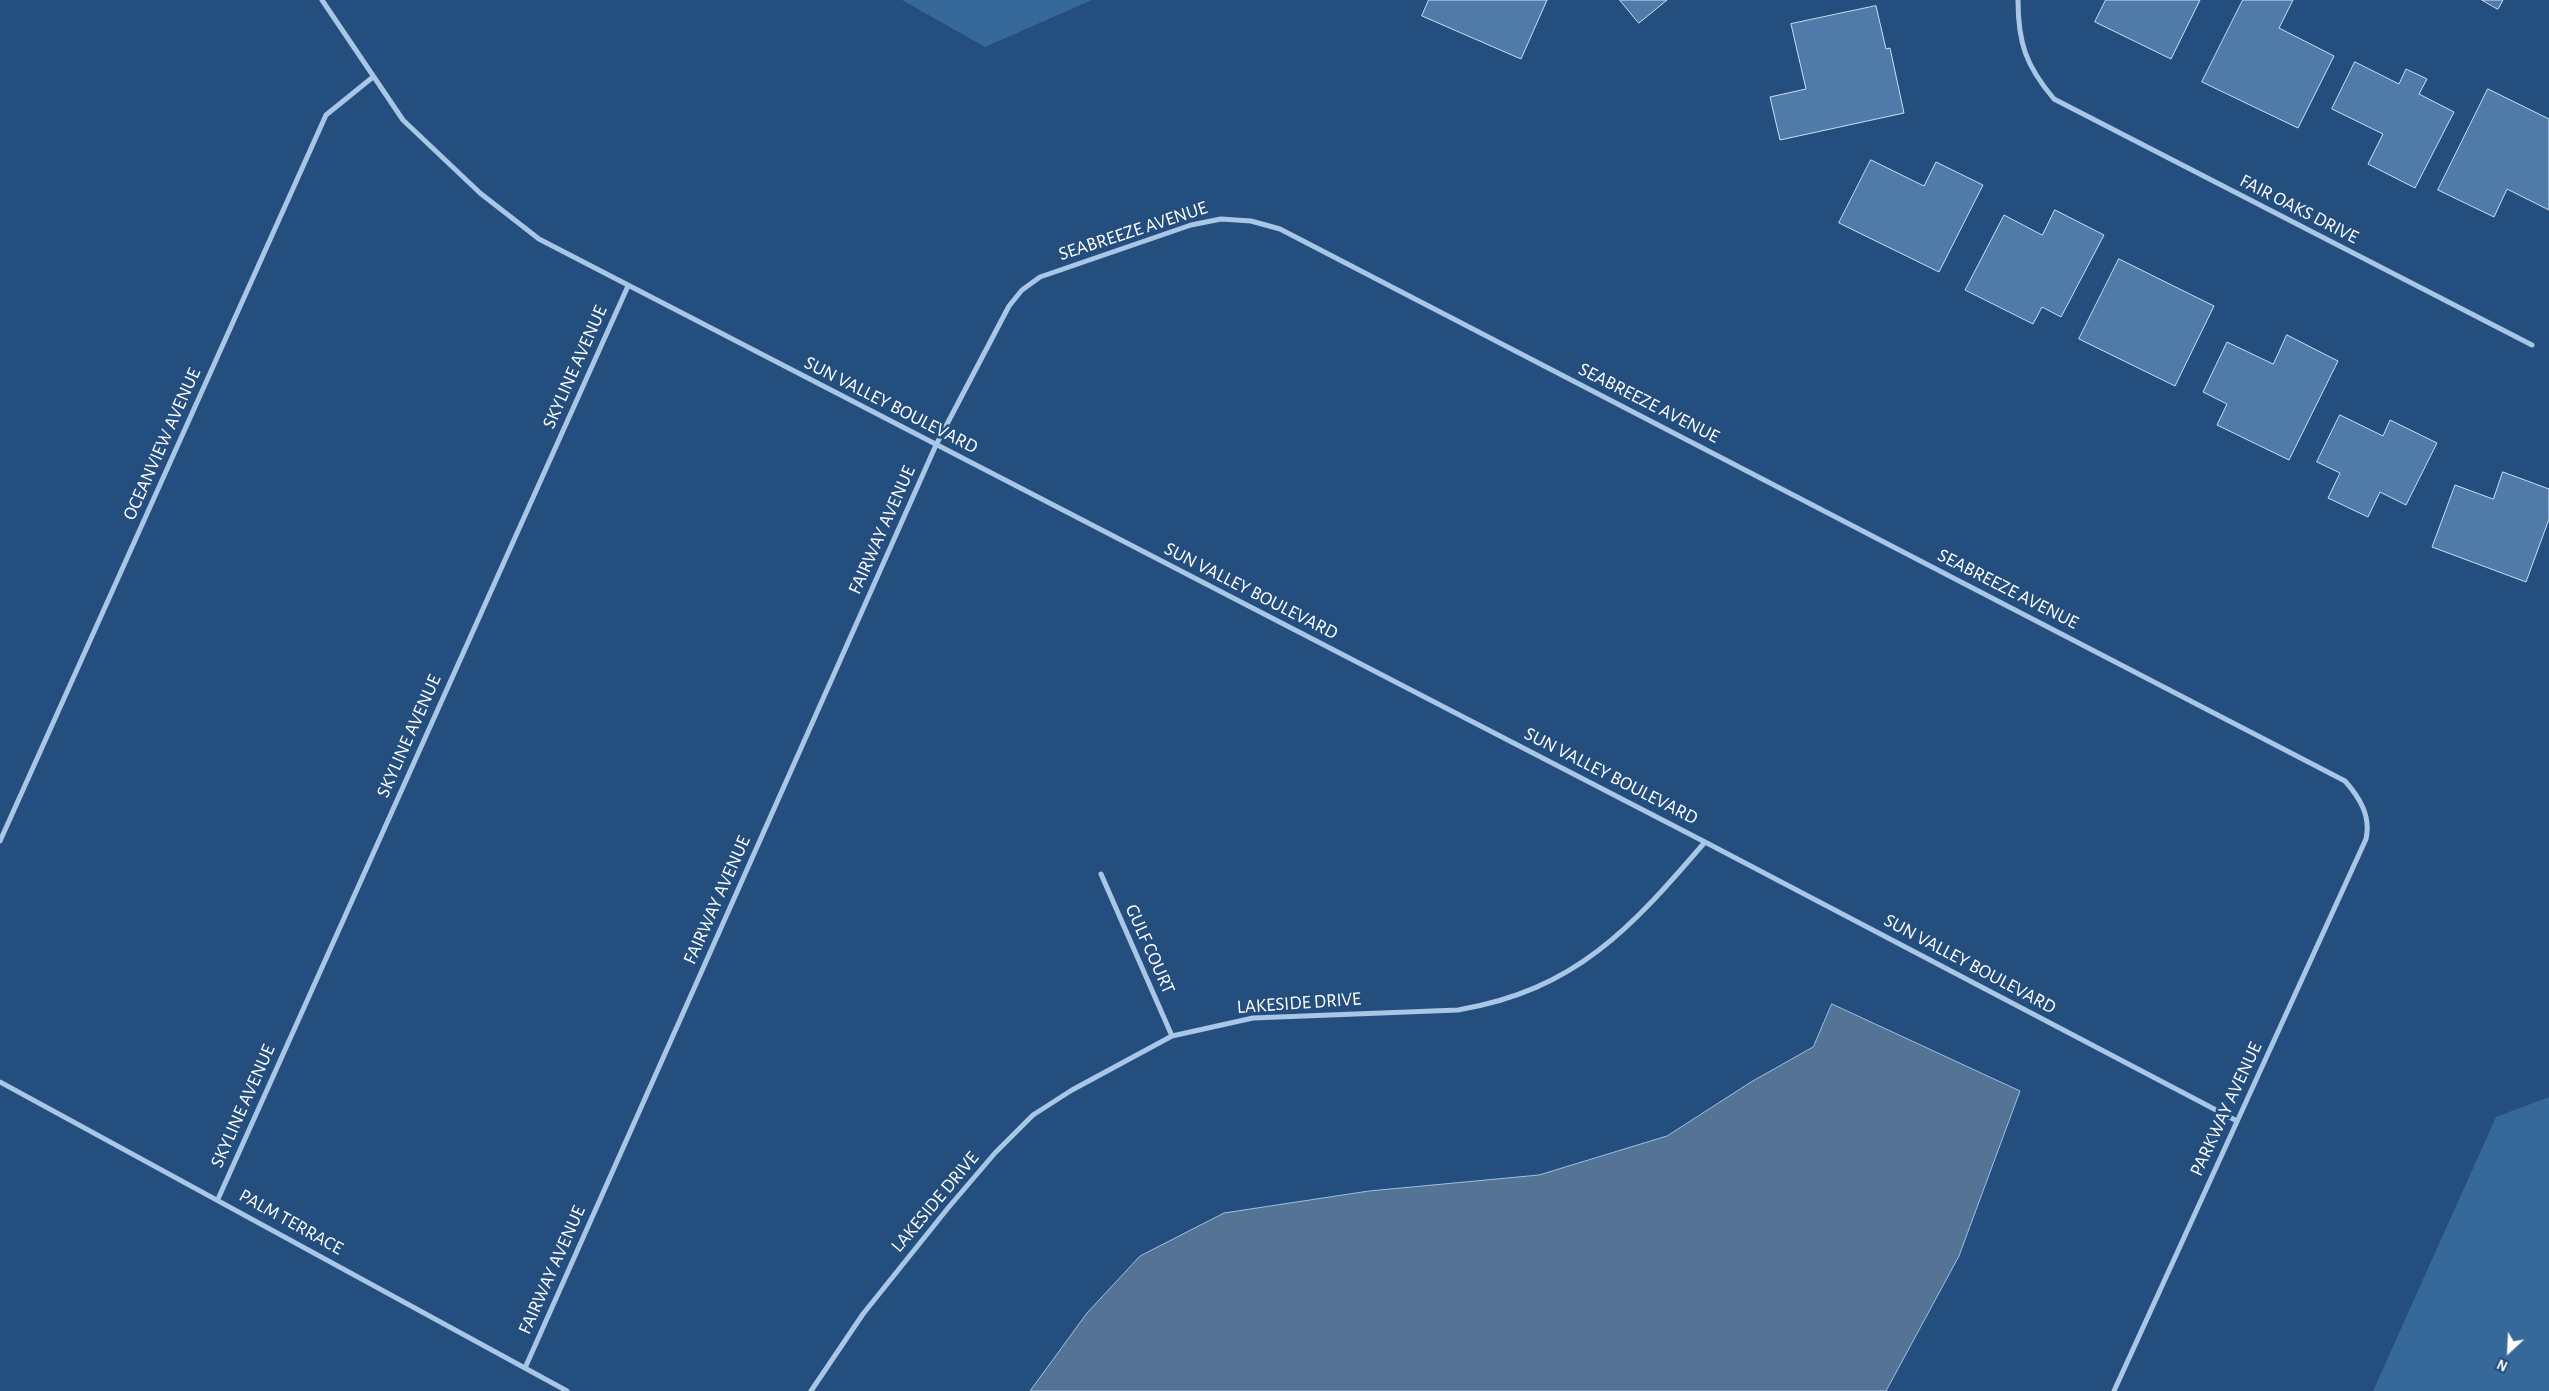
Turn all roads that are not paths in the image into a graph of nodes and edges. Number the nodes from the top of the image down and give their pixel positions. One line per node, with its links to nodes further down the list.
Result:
1 (322, 0): 3 (street, SUN VALLEY BOULEVARD)
2 (2018, 0): 5 (street, FAIR OAKS DRIVE)
3 (373, 77): 4 (street, SUN VALLEY BOULEVARD); 8 (street, OCEANVIEW AVENUE)
4 (628, 286): 6 (street, SUN VALLEY BOULEVARD); 14 (street, SKYLINE AVENUE)
5 (2532, 345)
6 (936, 445): 7 (street, SEABREEZE AVENUE); 9 (street, SUN VALLEY BOULEVARD); 15 (street, FAIRWAY AVENUE)
7 (2366, 839): 13 (street, PARKWAY AVENUE)
8 (0, 841)
9 (1705, 842): 11 (street, LAKESIDE DRIVE); 13 (street, SUN VALLEY BOULEVARD)
10 (1101, 874): 11 (street, GULF COURT)
11 (1172, 1036): 17 (street, LAKESIDE DRIVE)
12 (0, 1082): 14 (street, PALM TERRACE)
13 (2237, 1121): 18 (street, PARKWAY AVENUE)
14 (218, 1199): 15 (street, PALM TERRACE)
15 (525, 1368): 16 (street, PALM TERRACE)
16 (567, 1391)
17 (811, 1391)
18 (2114, 1391)

